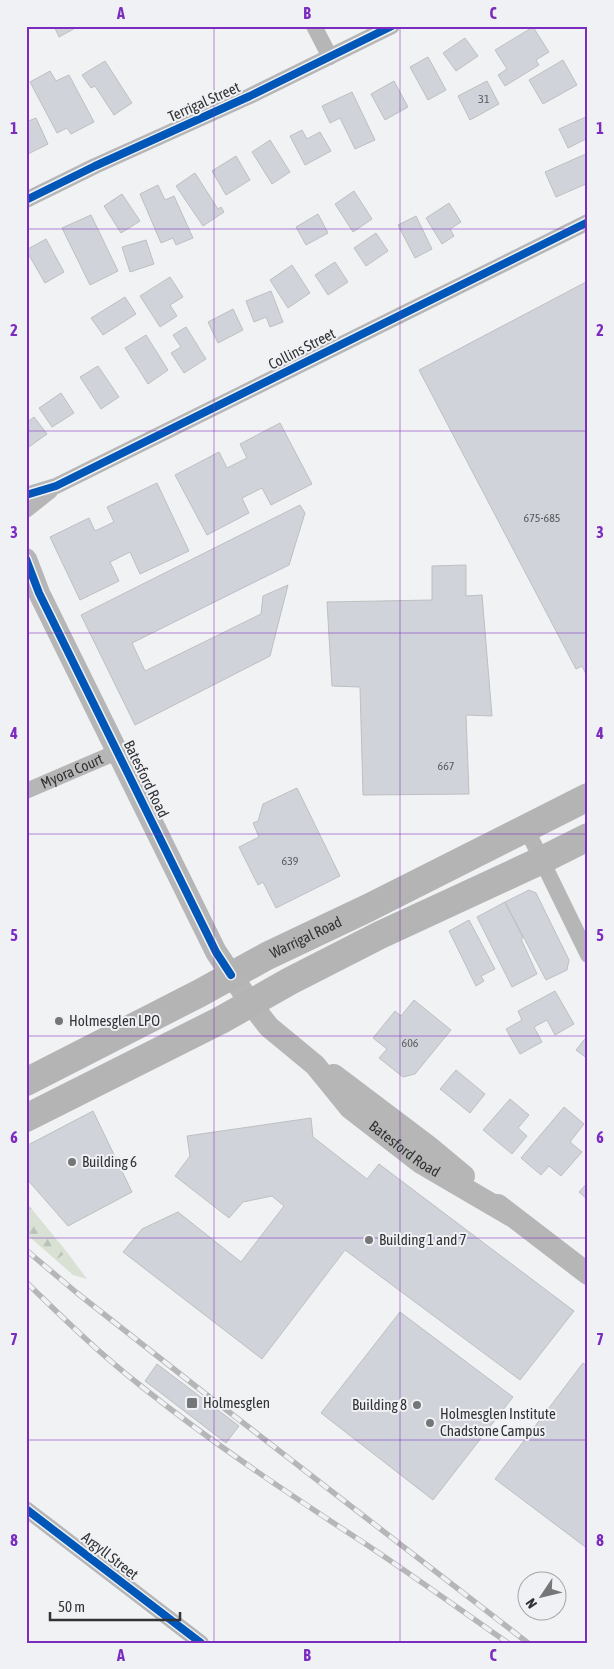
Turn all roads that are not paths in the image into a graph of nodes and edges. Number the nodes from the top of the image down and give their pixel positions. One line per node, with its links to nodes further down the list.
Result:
1 (314, 26): 3 (street)
2 (392, 26): 3 (street, Terrigal Street)
3 (330, 57): 4 (street, Terrigal Street)
4 (26, 200)
5 (588, 222): 6 (street, Collins Street)
6 (56, 486): 7 (street, Collins Street); 8 (street, Collins Street)
7 (26, 495)
8 (26, 510)
9 (26, 559): 10 (main road, Batesford Road)
10 (32, 585): 11 (main road, Batesford Road)
11 (117, 752): 12 (street, Myora Court); 18 (main road, Batesford Road)
12 (26, 790)
13 (588, 797): 14 (highway, Warrigal Road)
14 (526, 828): 16 (street); 18 (highway, Warrigal Road)
15 (588, 837): 16 (highway, Warrigal Road)
16 (542, 860): 17 (street); 19 (highway, Warrigal Road)
17 (588, 955)
18 (231, 975): 19 (main road, Batesford Road); 20 (highway, Warrigal Road)
19 (251, 1004): 21 (highway, Warrigal Road); 22 (main road, Batesford Road)
20 (26, 1082)
21 (26, 1118)
22 (588, 1274)
23 (26, 1509): 24 (street, Argyll Street)
24 (201, 1643)

